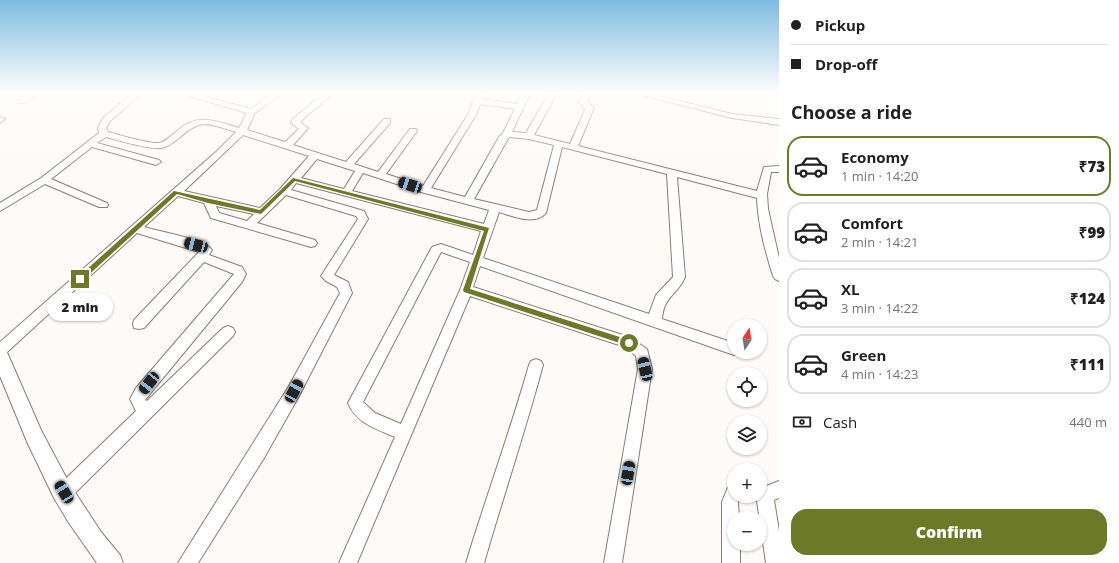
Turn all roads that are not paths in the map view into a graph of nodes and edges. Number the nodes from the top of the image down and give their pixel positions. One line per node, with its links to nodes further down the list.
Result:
1 (107, 119): 15 (street)
2 (225, 119): 12 (street)
3 (248, 119): 13 (street)
4 (298, 119): 20 (street)
5 (469, 119): 31 (street)
6 (514, 119): 16 (street)
7 (539, 119): 17 (street)
8 (585, 119): 21 (street)
9 (758, 119): 11 (street)
10 (387, 121): 24 (street)
11 (779, 122)
12 (219, 124): 13 (street); 15 (street)
13 (242, 131): 20 (street); 33 (street)
14 (413, 131): 28 (street)
15 (104, 134): 18 (street)
16 (507, 134): 17 (street); 37 (street)
17 (530, 136): 19 (street)
18 (90, 144): 23 (street); 30 (street)
19 (558, 145): 21 (street); 40 (street)
20 (287, 146): 22 (street)
21 (573, 148): 27 (street)
22 (315, 155): 24 (street); 29 (street)
23 (156, 162)
24 (348, 165): 25 (street)
25 (361, 169): 28 (street); 34 (street)
26 (779, 170): 35 (street)
27 (672, 174): 35 (street); 50 (street)
28 (380, 175): 31 (street)
29 (294, 179): 32 (street); 34 (street)
30 (44, 180): 38 (street); 39 (street)
31 (425, 190): 37 (street)
32 (284, 191): 41 (street); 63 (street)
33 (176, 192): 36 (street); 43 (street)
34 (346, 193): 44 (street)
35 (763, 196): 48 (street)
36 (208, 201): 41 (street); 42 (street)
37 (468, 201): 40 (street)
38 (103, 205)
39 (0, 208)
40 (495, 208): 44 (street)
41 (261, 212): 42 (street)
42 (250, 224): 45 (street)
43 (136, 229): 46 (street); 54 (street)
44 (487, 229): 47 (street)
45 (311, 243)
46 (202, 257): 51 (street); 57 (street)
47 (477, 260): 49 (street); 50 (street); 58 (street)
48 (779, 276)
49 (466, 290): 58 (street); 66 (street)
50 (655, 322): 53 (street)
51 (139, 324)
52 (228, 332): 57 (street)
53 (727, 347)
54 (0, 350)
55 (0, 355): 59 (main road)
56 (536, 365): 65 (street)
57 (147, 411): 59 (street)
58 (405, 433): 64 (street)
59 (64, 492): 62 (main road)
60 (768, 493): 68 (street)
61 (730, 503): 67 (street)
62 (112, 563)
63 (187, 563)
64 (348, 563)
65 (474, 563)
66 (613, 563)
67 (731, 563)
68 (775, 563)

